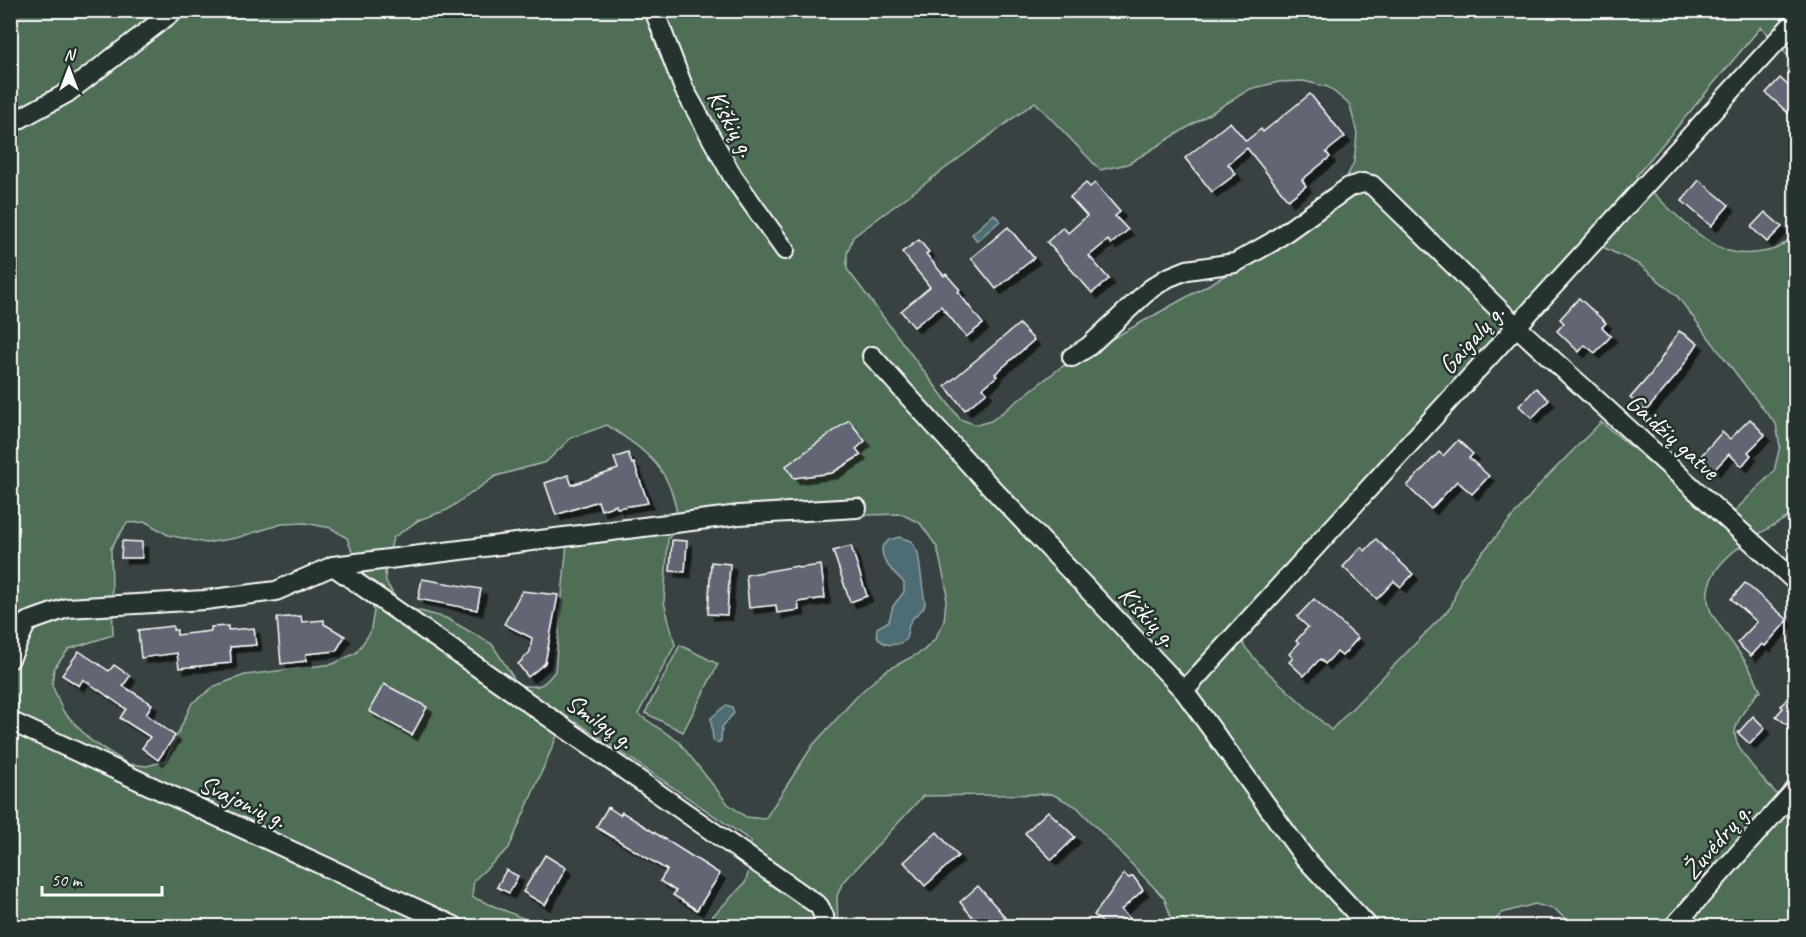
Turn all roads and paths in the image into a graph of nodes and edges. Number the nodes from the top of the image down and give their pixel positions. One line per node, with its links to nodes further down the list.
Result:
1 (176, 10): 4 (street)
2 (654, 10): 5 (street, Kiškių g.)
3 (1796, 20): 6 (street, Gaigalų g.)
4 (10, 124)
5 (785, 250)
6 (1517, 327): 8 (street, Gaidžių gatve); 11 (street, Gaidžių gatve); 13 (street, Gaigalų g.)
7 (872, 356): 13 (street, Kiškių g.)
8 (1072, 357)
9 (857, 508): 10 (street)
10 (333, 566): 12 (street); 17 (street, Smilgų g.)
11 (1796, 582)
12 (10, 659)
13 (1184, 691): 18 (street, Kiškių g.)
14 (10, 721): 16 (street, Svajonių g.)
15 (1796, 789): 19 (street, Žuvėdrų g.)
16 (454, 927)
17 (825, 927)
18 (1368, 927)
19 (1674, 927)

